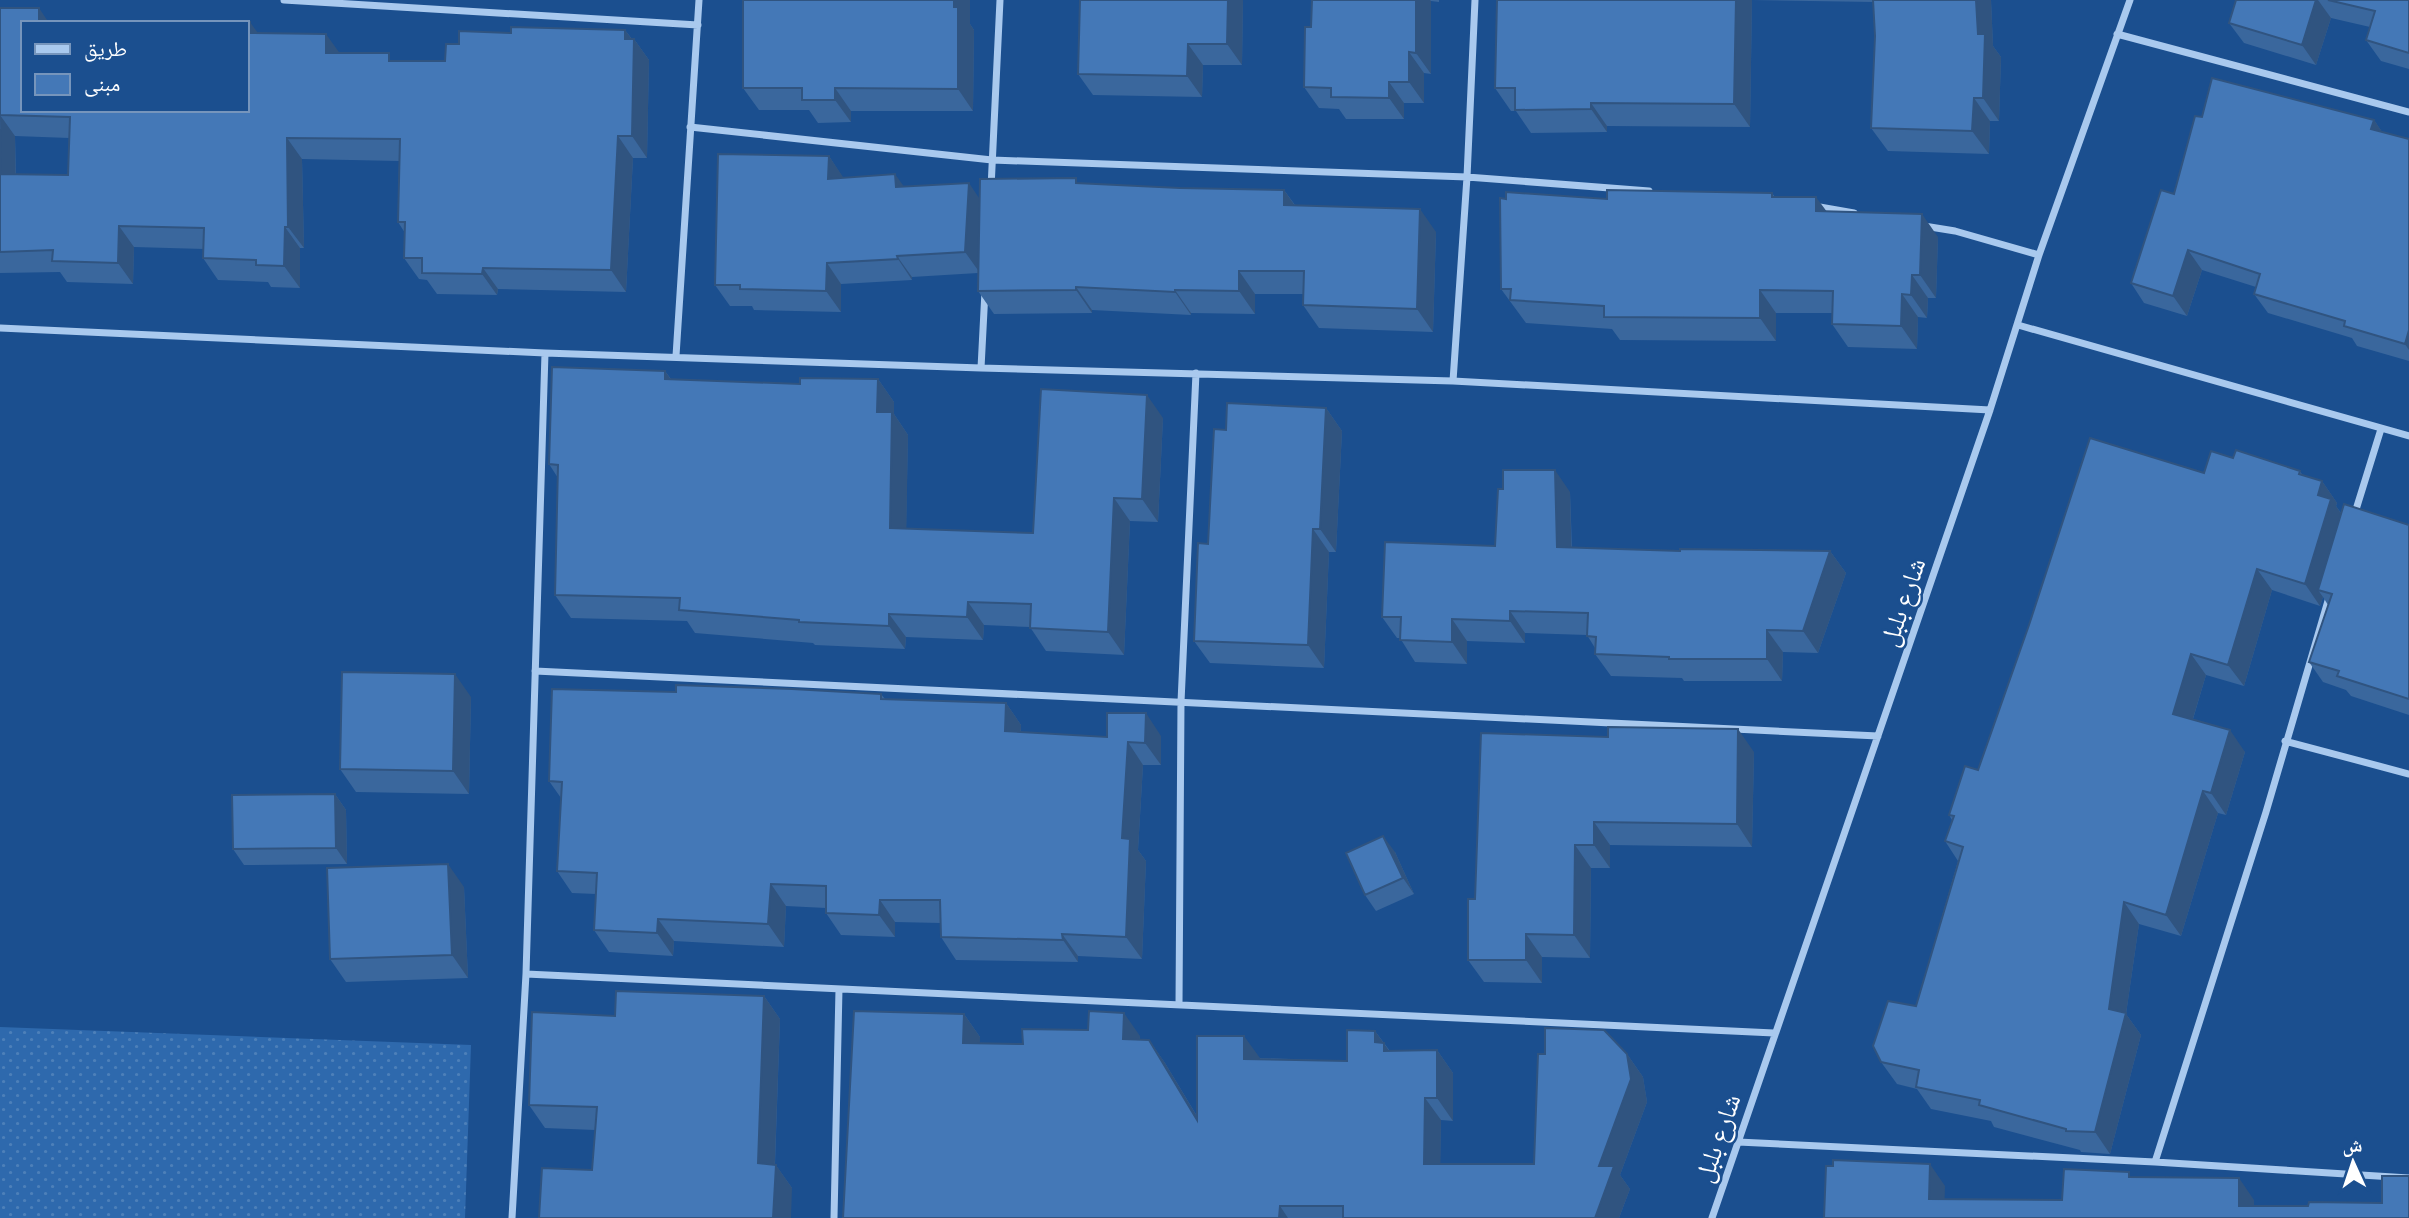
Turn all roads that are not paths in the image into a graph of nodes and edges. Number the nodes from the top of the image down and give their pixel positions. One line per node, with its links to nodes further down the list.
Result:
1 (284, 0): 6 (street)
2 (699, 0): 6 (street)
3 (1000, 0): 10 (street)
4 (1475, 0): 11 (street)
5 (2130, 0): 7 (street, شارع بلبل)
6 (698, 25): 9 (street)
7 (2117, 34): 8 (street); 17 (street, شارع بلبل)
8 (2409, 113)
9 (690, 127): 10 (street); 22 (street)
10 (992, 160): 11 (street); 13 (street)
11 (1467, 177): 12 (street); 25 (street)
12 (1656, 191)
13 (990, 201)
14 (1802, 205): 15 (street)
15 (1870, 216)
16 (1916, 225): 17 (street)
17 (2039, 255): 19 (street, شارع بلبل)
18 (985, 285): 23 (street)
19 (2018, 325): 26 (street, شارع بلبل); 27 (street)
20 (0, 328): 21 (street)
21 (545, 353): 22 (street); 31 (street)
22 (676, 356): 23 (street)
23 (981, 369): 24 (street)
24 (1196, 373): 25 (street); 32 (street)
25 (1453, 381): 26 (street)
26 (1990, 410): 33 (street, شارع بلبل)
27 (2381, 429): 28 (street); 29 (street)
28 (2409, 436)
29 (2353, 520)
30 (2333, 585): 34 (street)
31 (535, 670): 32 (street); 36 (street)
32 (1181, 702): 33 (street); 38 (street)
33 (1878, 736): 39 (street, شارع بلبل)
34 (2285, 741): 35 (street); 41 (street)
35 (2409, 774)
36 (526, 974): 37 (street); 43 (street)
37 (839, 989): 38 (street); 44 (street)
38 (1178, 1005): 39 (street)
39 (1774, 1033): 40 (street, شارع بلبل)
40 (1738, 1142): 41 (street); 45 (street, شارع بلبل)
41 (2155, 1162): 42 (street)
42 (2409, 1178)
43 (512, 1218)
44 (834, 1218)
45 (1712, 1218)

